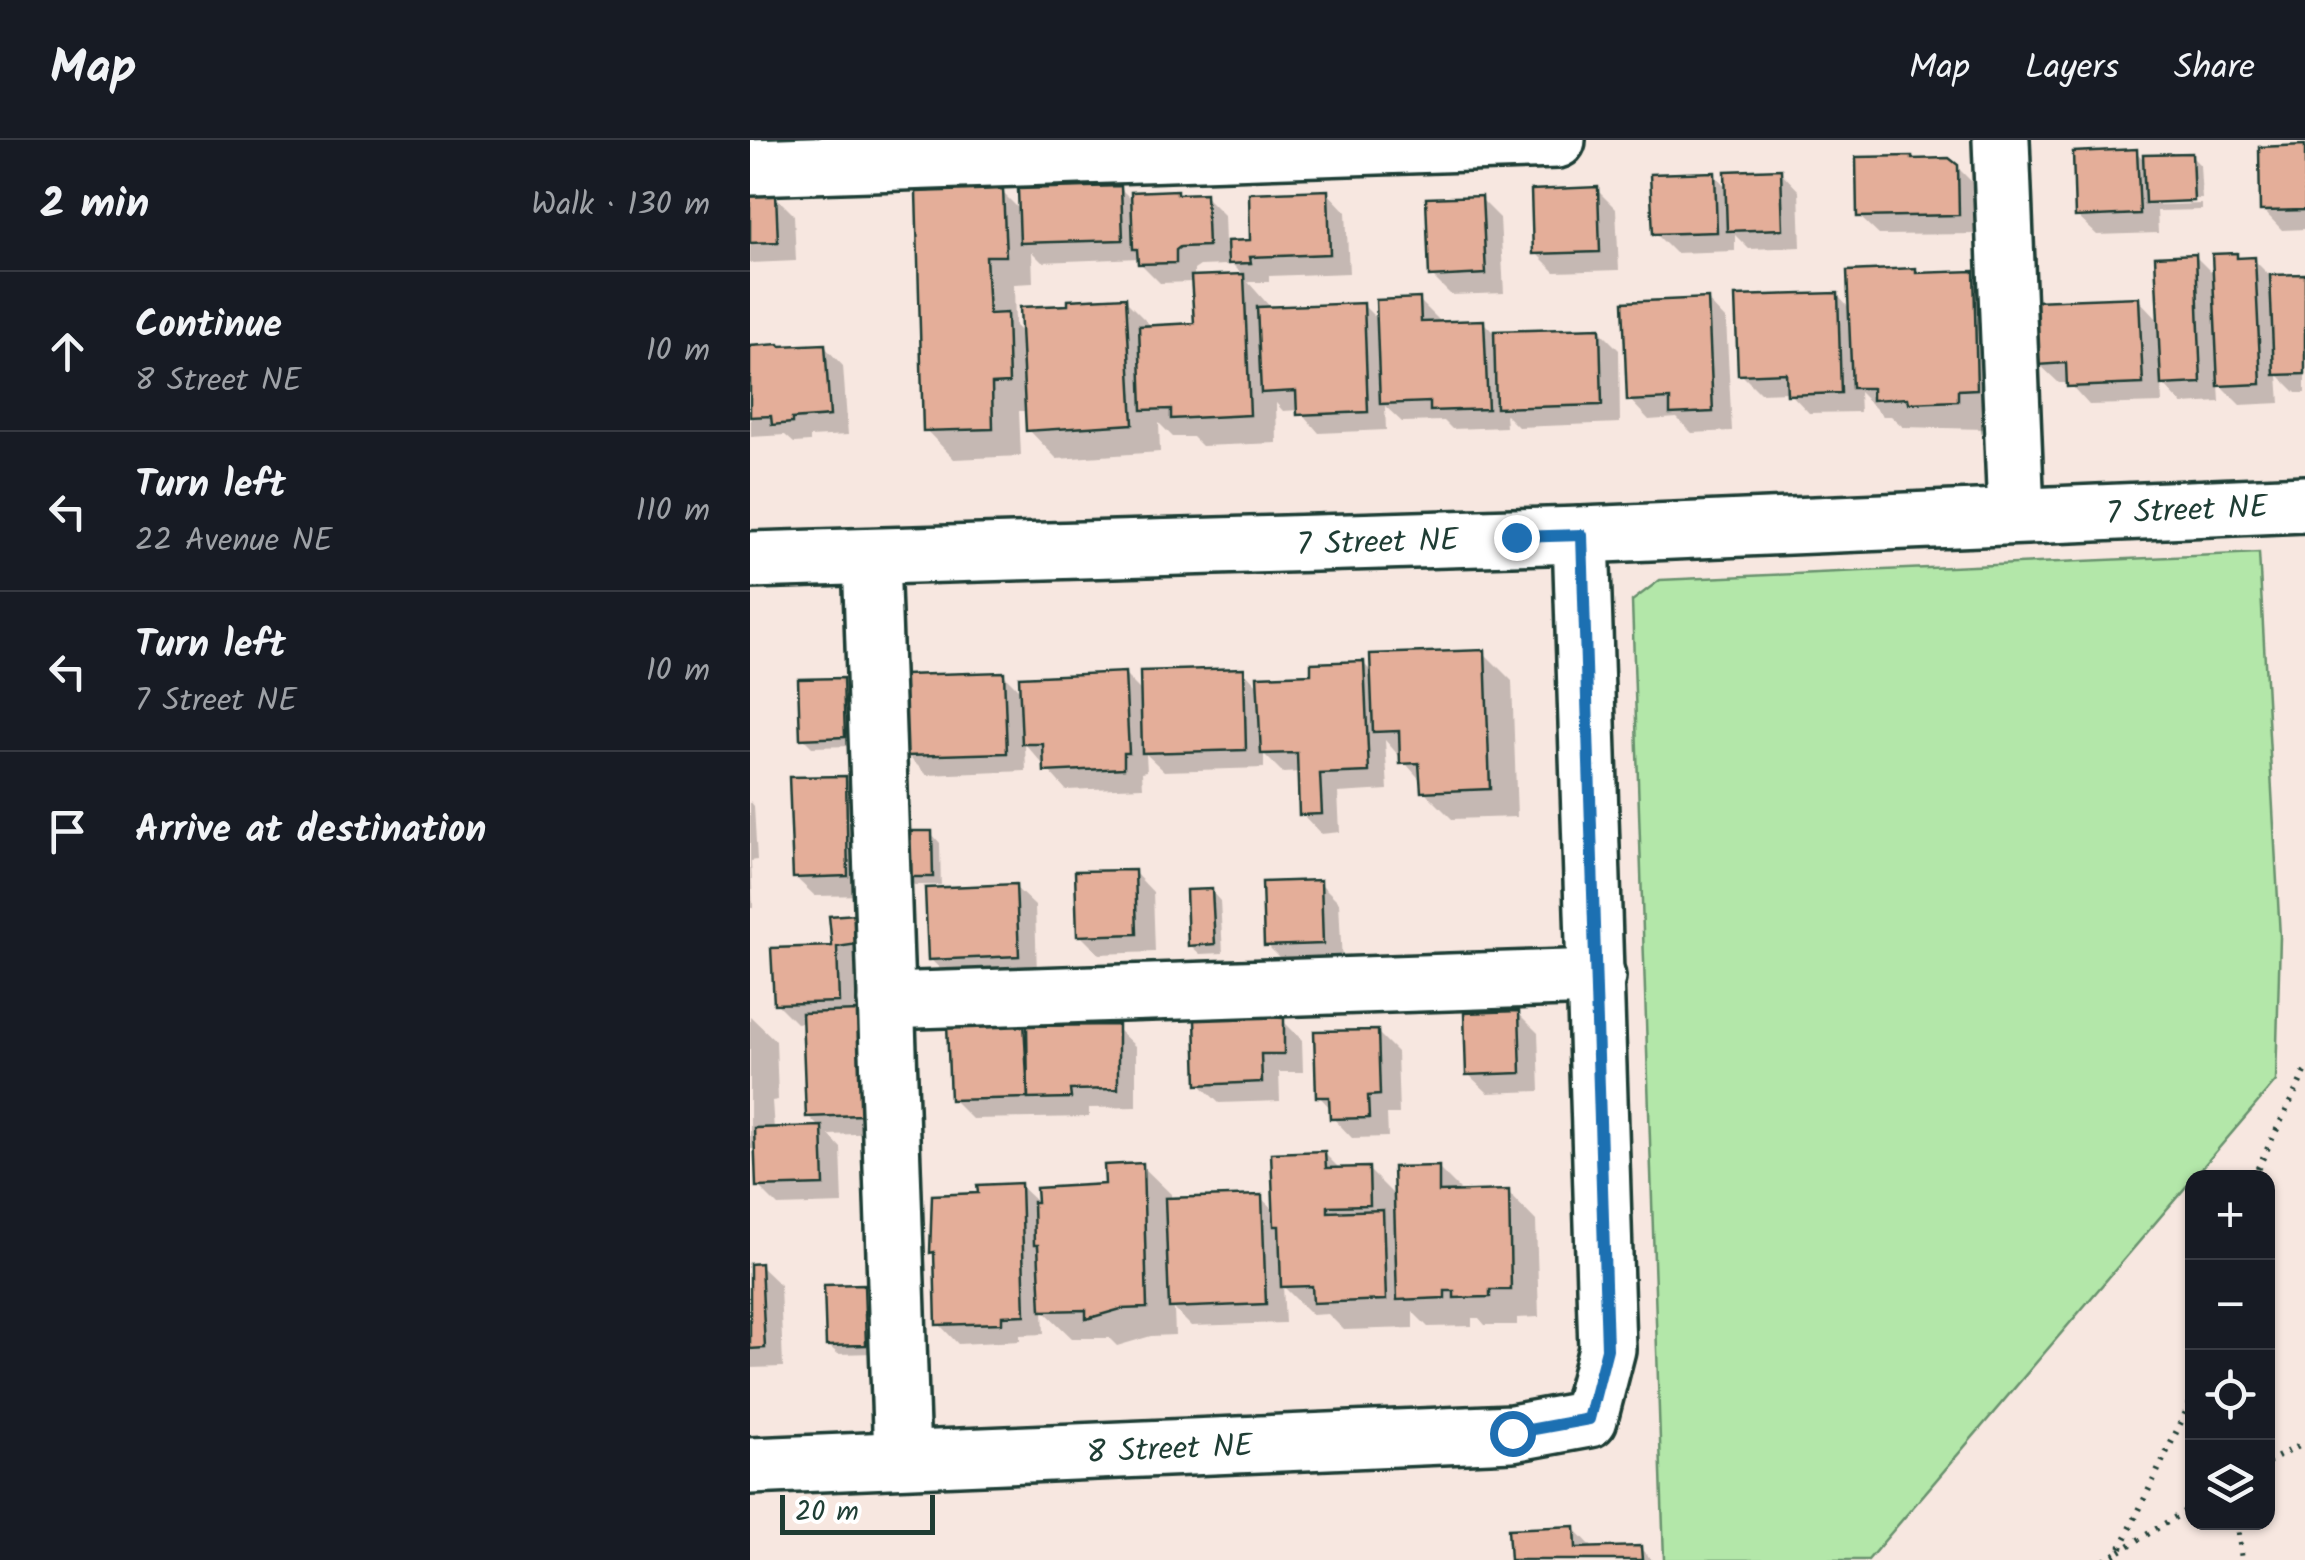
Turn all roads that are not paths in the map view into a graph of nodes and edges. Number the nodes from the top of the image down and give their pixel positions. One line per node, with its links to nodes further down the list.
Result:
1 (1557, 140): 3 (street)
2 (2001, 140): 5 (street)
3 (750, 168)
4 (2305, 504): 5 (street, 7 Street NE)
5 (2016, 514): 6 (street, 7 Street NE)
6 (1582, 535): 7 (street, 7 Street NE); 9 (street)
7 (871, 557): 8 (street, 7 Street NE); 10 (street)
8 (750, 560)
9 (1597, 976): 10 (street); 11 (street, 8 Street NE)
10 (886, 1001): 11 (street)
11 (902, 1458): 12 (street, 8 Street NE)
12 (750, 1466)

